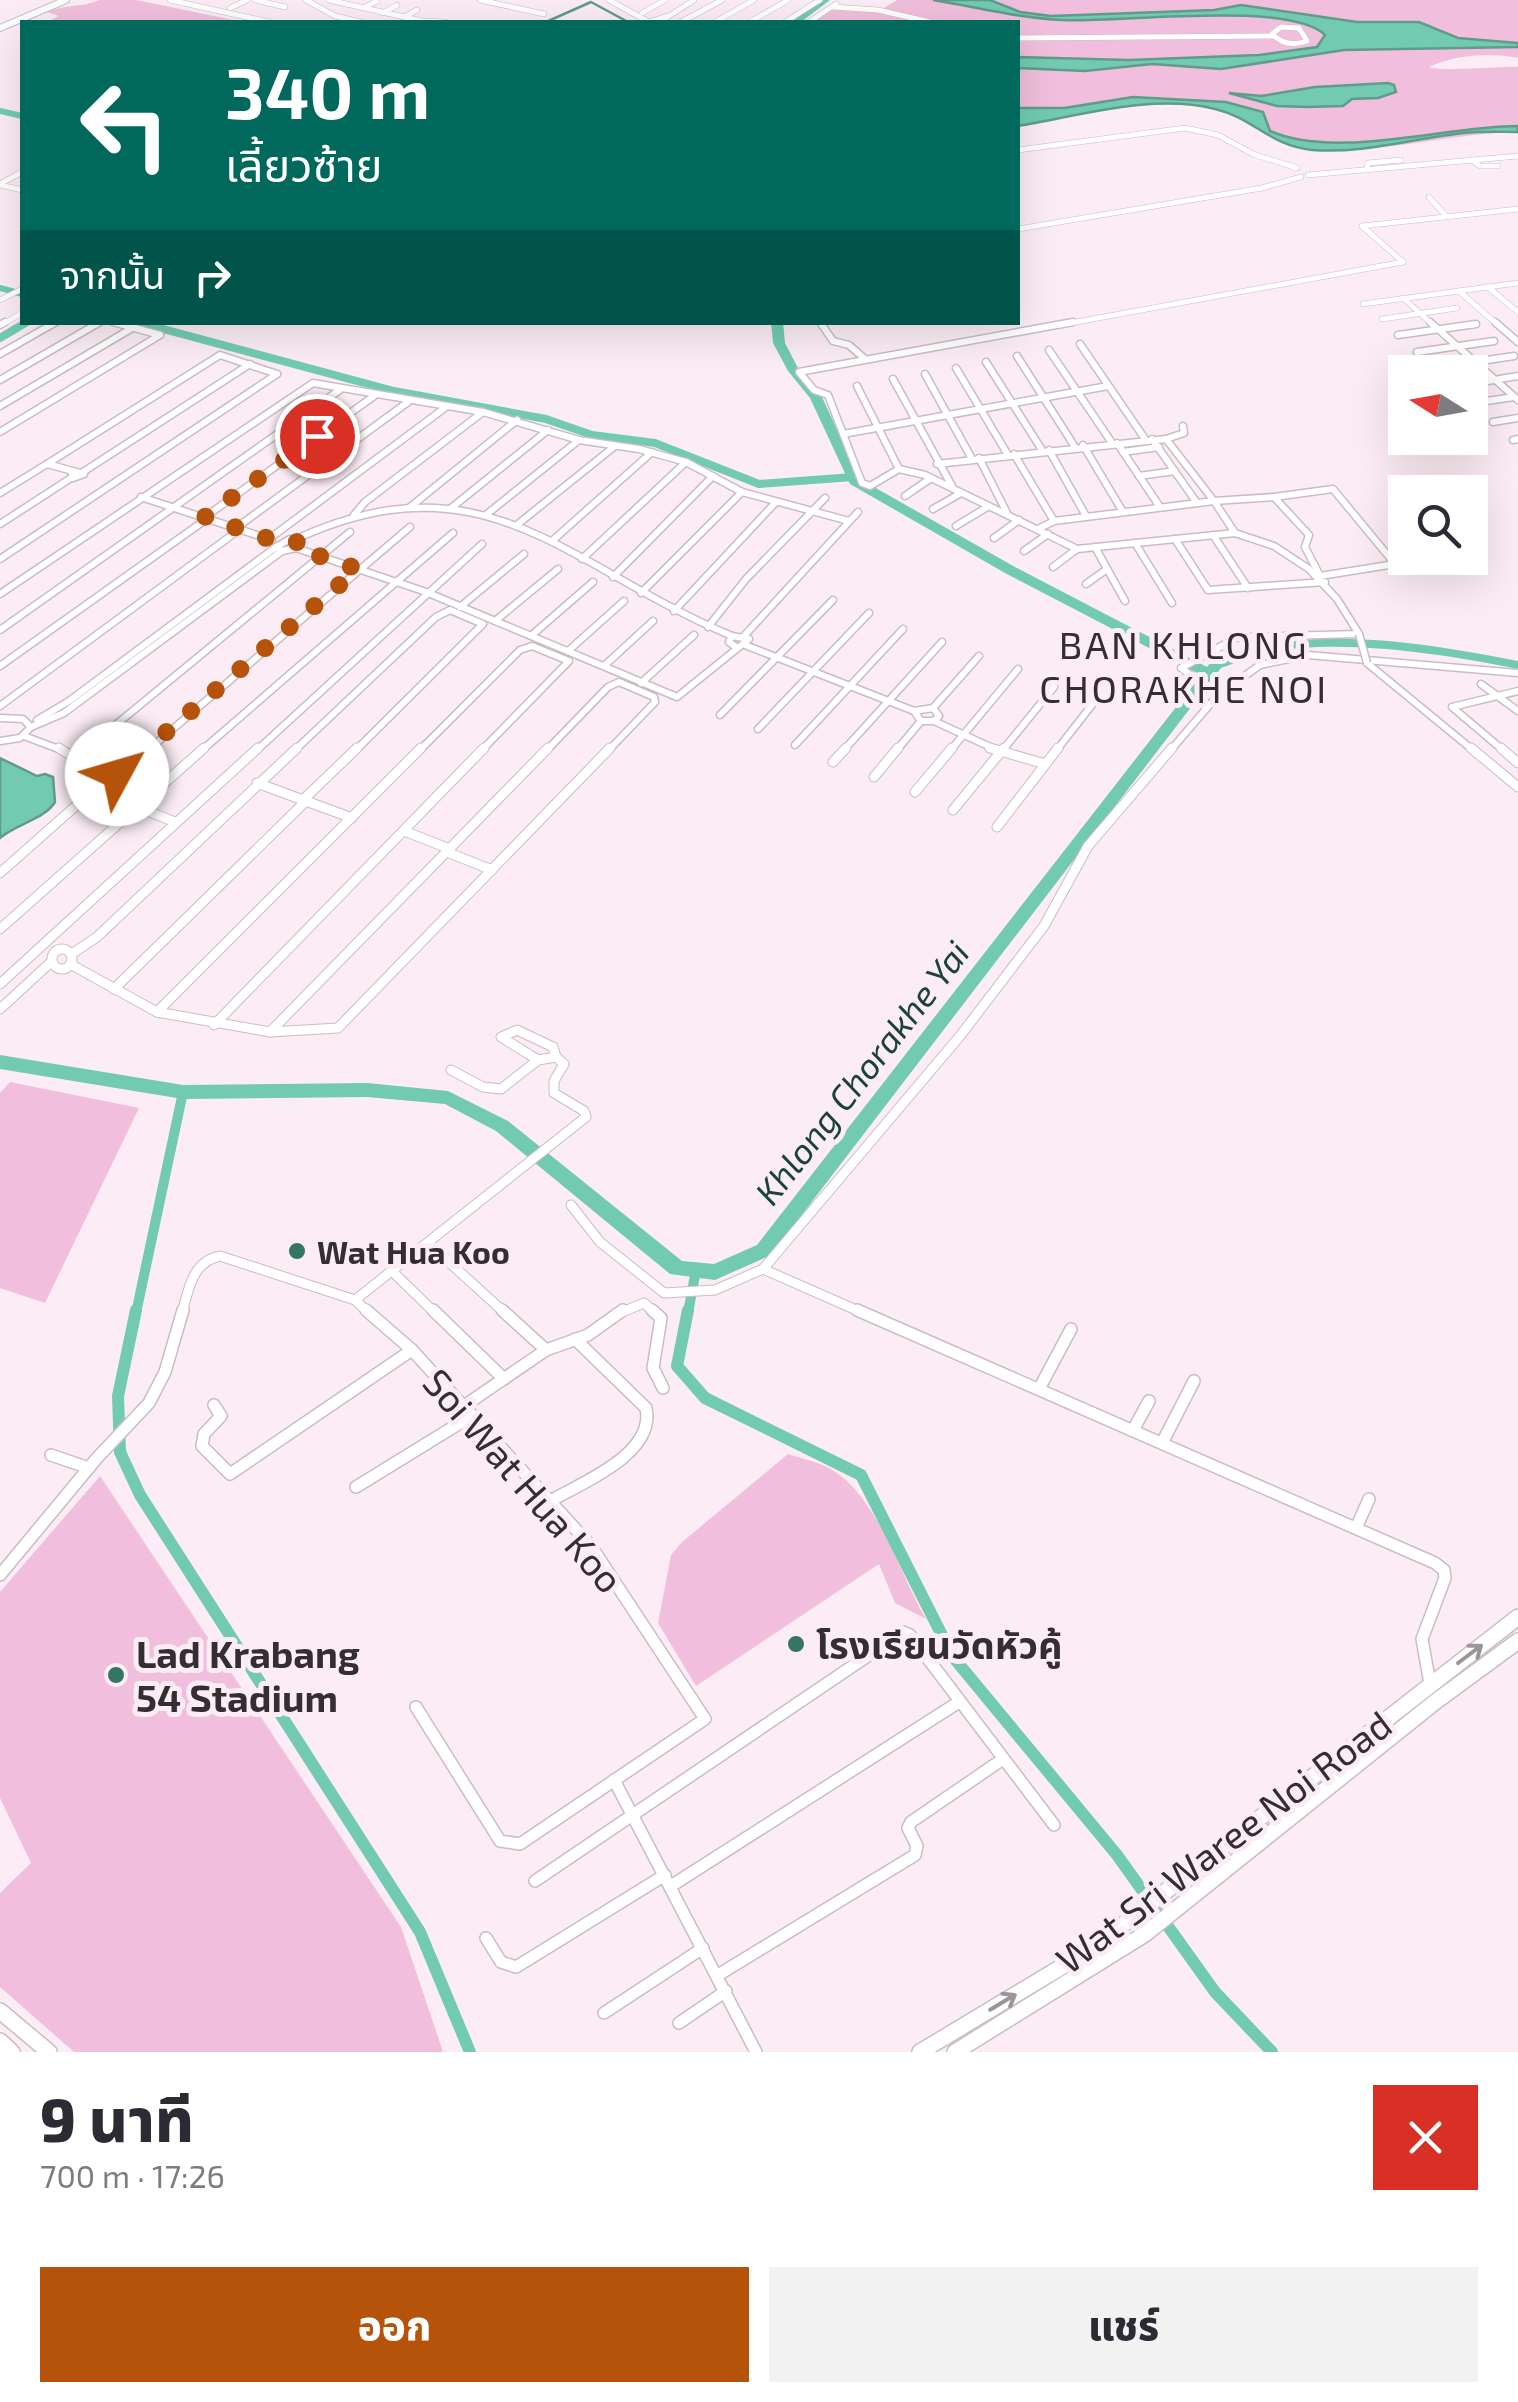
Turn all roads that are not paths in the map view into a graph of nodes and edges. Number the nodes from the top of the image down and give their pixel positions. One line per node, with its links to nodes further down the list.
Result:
1 (55, 0): 53 (main road)
2 (66, 0): 53 (main road)
3 (170, 0): 38 (street)
4 (246, 0): 27 (street)
5 (255, 0): 21 (street)
6 (292, 0): 39 (street)
7 (306, 0): 40 (street)
8 (329, 0): 19 (street)
9 (480, 0): 34 (street)
10 (608, 0): 43 (street)
11 (636, 0): 24 (street)
12 (665, 0): 26 (street)
13 (693, 0): 22 (street); 30 (street)
14 (722, 0): 36 (street)
15 (754, 0): 48 (street)
16 (788, 0): 49 (street)
17 (820, 0): 50 (street)
18 (377, 1): 28 (street)
19 (345, 2): 28 (street)
20 (843, 2): 51 (street); 52 (street)
21 (271, 3): 25 (street); 31 (street)
22 (708, 4)
23 (398, 5): 32 (street)
24 (628, 5)
25 (285, 6)
26 (655, 6): 30 (street); 33 (street)
27 (230, 8)
28 (363, 8): 32 (street)
29 (418, 10): 37 (street)
30 (677, 10): 35 (street)
31 (252, 12)
32 (383, 12): 37 (street)
33 (642, 13)
34 (544, 14)
35 (667, 16): 44 (street); 45 (street)
36 (693, 16): 46 (street); 47 (street)
37 (400, 18): 41 (street); 42 (street)
38 (261, 20)
39 (341, 20)
40 (352, 20)
41 (394, 20)
42 (423, 20)
43 (645, 20)
44 (655, 20)
45 (662, 20)
46 (685, 20)
47 (708, 20)
48 (719, 20)
49 (753, 20)
50 (788, 20)
51 (811, 20)
52 (921, 20)
53 (0, 26)
54 (1273, 36): 54 (street); 55 (street)
55 (1020, 38)
56 (1020, 150): 67 (street)
57 (1395, 154): 60 (street)
58 (1441, 154): 62 (street)
59 (1518, 156): 61 (street)
60 (1401, 160): 63 (street); 65 (street)
61 (1472, 160): 62 (street); 64 (street)
62 (1438, 163): 63 (street)
63 (1407, 166): 65 (street)
64 (1498, 166)
65 (1368, 170): 66 (street)
66 (1334, 172): 68 (street); 69 (street)
67 (1291, 174): 68 (street); 68 (street); 73 (street)
68 (1305, 174)
69 (1342, 183)
70 (1429, 196): 72 (street)
71 (1518, 209): 72 (street)
72 (1446, 216): 104 (street)
73 (1020, 229)
74 (1518, 282): 75 (street)
75 (1488, 287): 77 (street); 82 (street)
76 (20, 290): 79 (street)
77 (1459, 291): 78 (street); 94 (street)
78 (1403, 298): 80 (street); 83 (street)
79 (3, 299)
80 (1363, 304)
81 (1457, 308): 83 (street)
82 (1518, 312)
83 (1418, 314): 84 (street); 91 (street)
84 (1382, 320)
85 (1476, 324): 91 (street)
86 (51, 325): 100 (street)
87 (95, 325): 114 (street)
88 (126, 325): 90 (street)
89 (822, 325): 97 (street)
90 (134, 327): 127 (street); 139 (street)
91 (1437, 330): 92 (street); 96 (street)
92 (1398, 335)
93 (1494, 340): 96 (street)
94 (1518, 342)
95 (1080, 344): 118 (street)
96 (1456, 346): 99 (street); 101 (street)
97 (850, 348): 104 (street); 106 (street)
98 (1049, 350): 120 (street)
99 (1417, 352)
100 (0, 354)
101 (1466, 355)
102 (1017, 356): 122 (street)
103 (1514, 356): 105 (street)
104 (865, 359): 106 (street)
105 (1488, 360)
106 (854, 361): 140 (street)
107 (986, 362): 126 (street)
108 (250, 364): 154 (street); 158 (street); 213 (street)
109 (956, 368): 129 (street)
110 (924, 374): 131 (street)
111 (1488, 374): 113 (street)
112 (1518, 376): 113 (street)
113 (1494, 379): 116 (street); 123 (street)
114 (0, 380)
115 (893, 380): 134 (street)
116 (1488, 380)
117 (857, 386): 138 (street)
118 (1108, 386): 120 (street); 141 (street)
119 (341, 388): 121 (street); 166 (street); 174 (street)
120 (1077, 392): 122 (street); 144 (street)
121 (374, 396): 124 (street); 185 (street)
122 (1044, 398): 126 (street); 146 (street)
123 (1517, 398): 125 (street)
124 (408, 402): 128 (street); 193 (street)
125 (1488, 402)
126 (1012, 404): 129 (street); 148 (street)
127 (0, 406)
128 (446, 407): 130 (street); 206 (street)
129 (981, 410): 131 (street); 151 (street)
130 (483, 412): 133 (street); 183 (street)
131 (948, 416): 134 (street); 152 (street)
132 (1518, 418): 135 (street)
133 (517, 420): 137 (street); 175 (street)
134 (917, 422): 138 (street); 155 (street)
135 (1493, 422)
136 (1183, 426): 142 (street)
137 (548, 430): 143 (street); 176 (street)
138 (879, 430): 140 (street); 156 (street)
139 (0, 432)
140 (843, 434): 156 (street)
141 (1148, 439): 142 (street); 144 (street); 147 (street)
142 (1166, 439): 169 (street)
143 (579, 440): 145 (street); 181 (street)
144 (1115, 443): 146 (street); 150 (street)
145 (616, 446): 149 (street); 190 (street)
146 (1079, 446): 148 (street); 180 (street)
147 (1158, 448): 150 (street); 157 (street)
148 (1045, 450): 151 (street); 184 (street)
149 (652, 452): 153 (street); 202 (street)
150 (1124, 452): 160 (street)
151 (1011, 454): 152 (street); 188 (street)
152 (976, 458): 155 (street); 182 (street)
153 (686, 462): 159 (street); 212 (street)
154 (47, 464): 158 (street); 164 (street)
155 (938, 464): 162 (street)
156 (899, 468): 161 (street)
157 (1175, 471): 160 (street); 171 (street)
158 (71, 475): 189 (street)
159 (712, 476): 163 (street); 218 (street)
160 (1139, 476): 173 (street)
161 (932, 478): 162 (street); 165 (street)
162 (957, 490): 172 (street); 177 (street)
163 (742, 492): 170 (street); 225 (street)
164 (0, 493)
165 (906, 496)
166 (142, 497): 174 (street); 226 (street)
167 (1274, 497): 169 (street); 219 (street); 219 (street)
168 (825, 498): 178 (street)
169 (1214, 501): 171 (street); 197 (street)
170 (776, 502): 178 (street); 232 (street)
171 (1197, 503): 173 (street)
172 (989, 506): 182 (street); 191 (street)
173 (1160, 507): 180 (street)
174 (175, 508): 185 (street); 238 (street)
175 (409, 508): 176 (street); 183 (street)
176 (450, 509): 181 (street)
177 (933, 509)
178 (812, 511): 187 (street); 236 (street)
179 (858, 512): 187 (street)
180 (1123, 512): 184 (street)
181 (486, 514): 190 (street)
182 (1008, 515): 186 (street)
183 (354, 516): 204 (street)
184 (1086, 516): 188 (street)
185 (206, 518): 193 (street); 249 (street)
186 (1019, 520): 194 (street); 200 (street)
187 (850, 521): 244 (street)
188 (1054, 521): 194 (street)
189 (0, 524)
190 (518, 524): 202 (street)
191 (956, 526)
192 (410, 527): 215 (street)
193 (238, 529): 206 (street); 263 (street)
194 (1038, 529): 198 (street)
195 (350, 532): 211 (street)
196 (453, 533): 220 (street)
197 (1235, 533): 199 (street); 219 (street)
198 (1048, 534): 208 (street); 209 (street)
199 (1213, 535): 201 (street); 223 (street)
200 (994, 538)
201 (1174, 539): 203 (street); 223 (street)
202 (552, 541): 212 (street)
203 (1135, 543): 207 (street); 230 (street)
204 (295, 544): 206 (street); 211 (street)
205 (482, 544): 224 (street)
206 (276, 545): 271 (street)
207 (1095, 547): 208 (street); 217 (street)
208 (1078, 549): 214 (street)
209 (1024, 551)
210 (524, 554): 231 (street)
211 (319, 557): 215 (street); 278 (street)
212 (582, 558): 218 (street)
213 (0, 559)
214 (1053, 567)
215 (358, 569): 220 (street); 284 (street)
216 (558, 569): 235 (street)
217 (1108, 569): 222 (street); 228 (street)
218 (613, 577): 225 (street)
219 (1323, 580): 223 (street); 239 (street)
220 (392, 581): 224 (street); 291 (street)
221 (594, 582): 240 (street)
222 (1086, 584)
223 (1248, 588)
224 (426, 592): 231 (street); 294 (street)
225 (641, 593): 232 (street)
226 (0, 594)
227 (833, 600): 247 (street)
228 (1126, 600)
229 (624, 601): 245 (street)
230 (1172, 602)
231 (460, 607): 235 (street)
232 (674, 611): 236 (street)
233 (869, 613): 252 (street)
234 (654, 620): 250 (street)
235 (495, 621): 240 (street)
236 (708, 626): 242 (street)
237 (904, 629): 256 (street)
238 (0, 630)
239 (1359, 634): 248 (street, bridge); 259 (street)
240 (532, 635): 245 (street)
241 (694, 635): 254 (street)
242 (732, 636): 244 (street)
243 (942, 642): 261 (street)
244 (742, 643): 247 (street); 254 (street)
245 (568, 651): 250 (street)
246 (978, 656): 264 (street)
247 (778, 657): 252 (street); 267 (street)
248 (1366, 663): 286 (street)
249 (0, 666)
250 (604, 666): 254 (street)
251 (1018, 670): 274 (street)
252 (813, 671): 256 (street); 272 (street)
253 (1518, 673): 259 (street)
254 (641, 683)
255 (1481, 684): 260 (street)
256 (850, 686): 261 (street); 276 (street)
257 (1054, 687): 277 (street)
258 (1518, 692): 260 (street)
259 (1216, 693): 313 (street)
260 (1496, 694): 266 (street); 280 (street)
261 (889, 700): 265 (street); 279 (street)
262 (1095, 701): 281 (street)
263 (0, 706)
264 (932, 708): 265 (street); 270 (street)
265 (914, 711): 269 (street)
266 (1518, 711)
267 (720, 714)
268 (0, 718): 271 (street)
269 (922, 721): 270 (street); 282 (street)
270 (934, 721): 274 (street)
271 (30, 725): 273 (street)
272 (758, 729)
273 (24, 736): 275 (street); 278 (street)
274 (961, 736): 277 (street); 288 (street)
275 (0, 742)
276 (795, 746)
277 (1001, 752): 281 (street); 292 (street)
278 (76, 757): 283 (street)
279 (833, 762)
280 (1518, 763)
281 (1045, 764): 295 (street)
282 (874, 777)
283 (90, 778): 284 (street); 289 (street)
284 (105, 782): 287 (street)
285 (257, 783): 290 (street); 290 (street); 301 (street)
286 (1518, 787)
287 (100, 792): 289 (street); 291 (street)
288 (914, 792)
289 (87, 796): 299 (street)
290 (305, 800): 293 (street); 303 (street)
291 (136, 808): 294 (street); 300 (street)
292 (953, 810)
293 (352, 818): 296 (street); 305 (street)
294 (175, 822): 302 (street)
295 (997, 827)
296 (404, 831): 297 (street); 306 (street)
297 (448, 851): 298 (street); 298 (street); 307 (street)
298 (492, 870): 307 (street)
299 (0, 873)
300 (0, 929)
301 (72, 958): 303 (street); 304 (street)
302 (1, 982)
303 (114, 989): 305 (street)
304 (0, 1009)
305 (157, 1012): 306 (street)
306 (214, 1025): 307 (street)
307 (270, 1032)
308 (556, 1056): 309 (street); 309 (street); 312 (street)
309 (538, 1060): 310 (street)
310 (451, 1070)
311 (572, 1205): 313 (street)
312 (429, 1244): 314 (street); 319 (street)
313 (763, 1269): 323 (street)
314 (392, 1272): 315 (street); 320 (street)
315 (355, 1300): 318 (street, Soi Wat Hua Koo); 325 (street, Soi Wat Hua Koo)
316 (1070, 1328): 323 (street)
317 (575, 1339): 319 (street); 322 (street); 334 (street)
318 (412, 1350): 326 (street); 327 (street, Soi Wat Hua Koo)
319 (546, 1350): 320 (street)
320 (504, 1379): 327 (street)
321 (1194, 1381): 329 (street)
322 (663, 1388)
323 (1039, 1389): 328 (street)
324 (1148, 1402): 328 (street)
325 (149, 1403): 331 (street)
326 (214, 1405)
327 (469, 1411): 332 (street); 334 (street, Soi Wat Hua Koo)
328 (1134, 1430): 329 (street)
329 (1162, 1443): 335 (street)
330 (51, 1455): 331 (street)
331 (93, 1463): 336 (street)
332 (356, 1486)
333 (1369, 1499): 335 (street)
334 (552, 1500): 343 (street, Soi Wat Hua Koo)
335 (1356, 1528): 339 (street)
336 (0, 1575)
337 (1518, 1617): 339 (main road, Wat Sri Waree Noi Road, one-way to 337)
338 (1518, 1641): 339 (main road, Wat Sri Waree Noi Road)
339 (1436, 1690): 359 (main road, Wat Sri Waree Noi Road, one-way to 339); 360 (main road, Wat Sri Waree Noi Road)
340 (959, 1702): 342 (street); 344 (street); 347 (street)
341 (416, 1707): 343 (street, Soi Wat Hua Koo)
342 (1003, 1759): 345 (street); 350 (street)
343 (614, 1780): 344 (street)
344 (632, 1814): 346 (street); 347 (street)
345 (1054, 1825)
346 (535, 1880)
347 (668, 1880): 348 (street); 349 (street)
348 (486, 1938)
349 (704, 1948): 350 (street); 353 (street)
350 (718, 1975): 351 (street)
351 (726, 1992): 354 (street); 358 (street)
352 (0, 2010): 357 (main road)
353 (604, 2012)
354 (679, 2024)
355 (0, 2041): 356 (main road)
356 (12, 2052)
357 (49, 2052)
358 (756, 2052)
359 (920, 2052)
360 (955, 2052)

